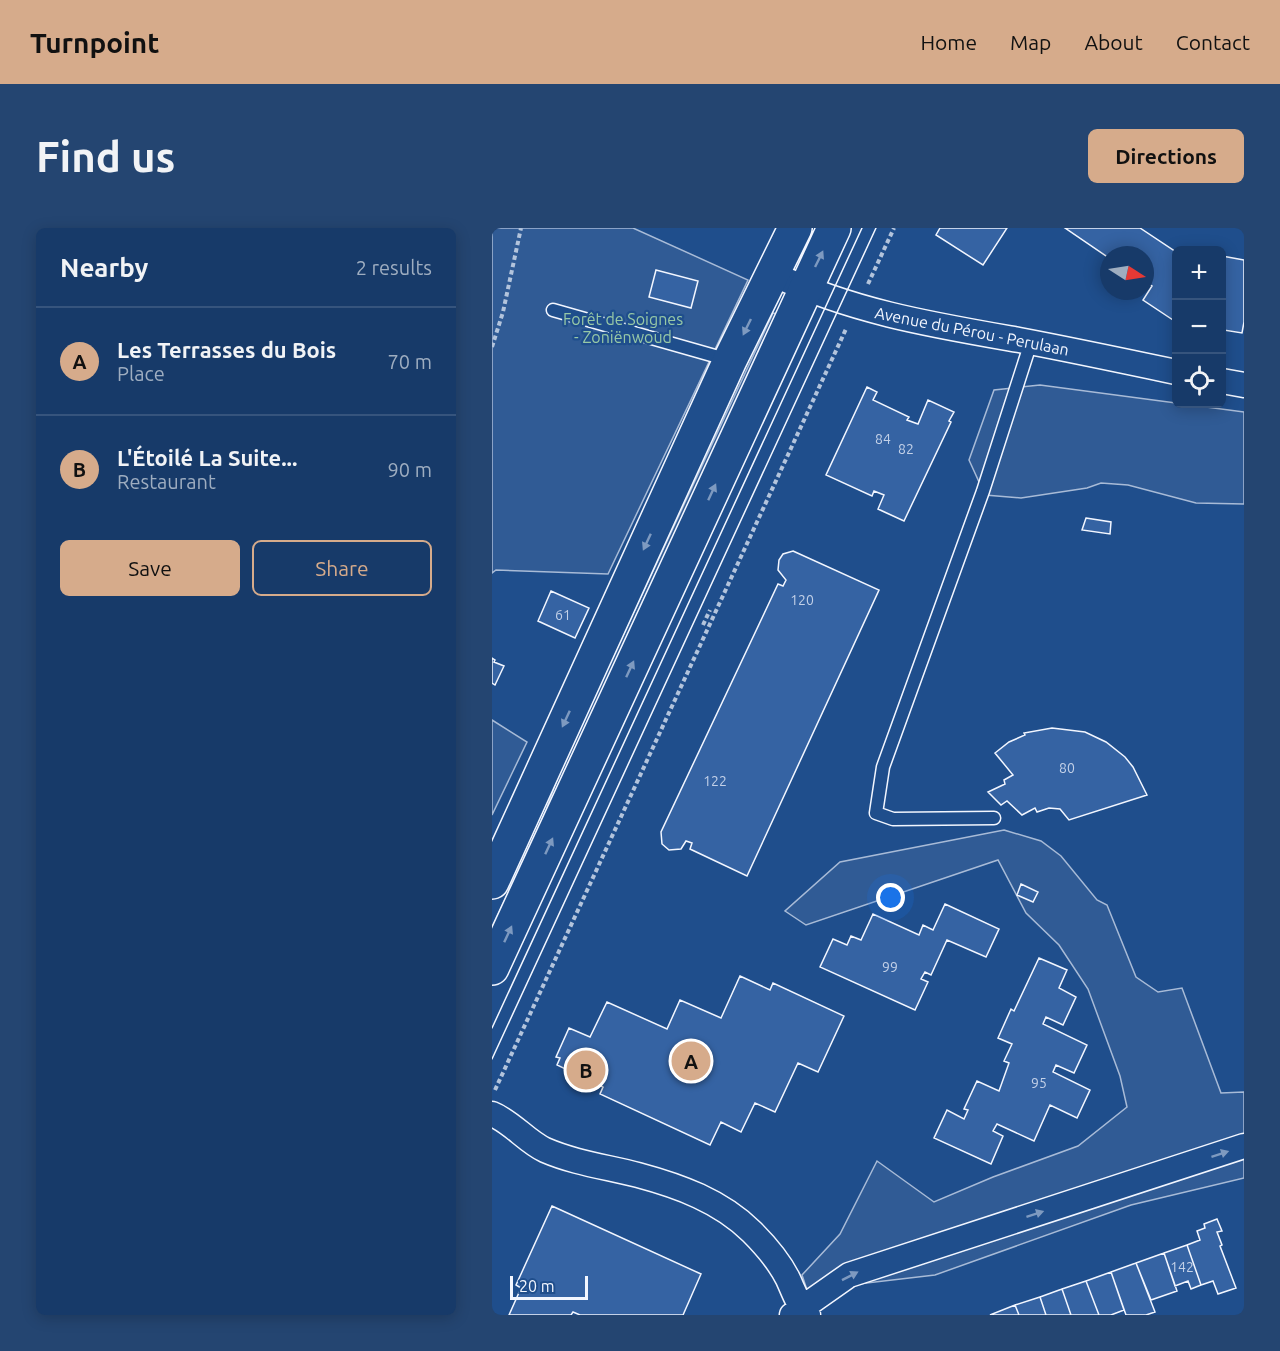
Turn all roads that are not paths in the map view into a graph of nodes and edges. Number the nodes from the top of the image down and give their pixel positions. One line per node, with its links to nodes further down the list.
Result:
1 (795, 228): 3 (main road)
2 (834, 228): 4 (main road, one-way to 2)
3 (773, 274): 4 (street, Avenue du Pérou - Perulaan); 7 (main road, one-way to 7)
4 (805, 289): 6 (street, Avenue du Pérou - Perulaan); 13 (main road, one-way to 4)
5 (553, 310): 7 (lane)
6 (1030, 342): 8 (street, Avenue du Pérou - Perulaan); 11 (lane)
7 (730, 360): 12 (main road, one-way to 12)
8 (1172, 371)
9 (1226, 382): 10 (street)
10 (1244, 385)
11 (994, 818)
12 (492, 882)
13 (492, 968)
14 (492, 1114): 16 (street)
15 (1244, 1146): 16 (street, one-way to 15)
16 (800, 1313)

